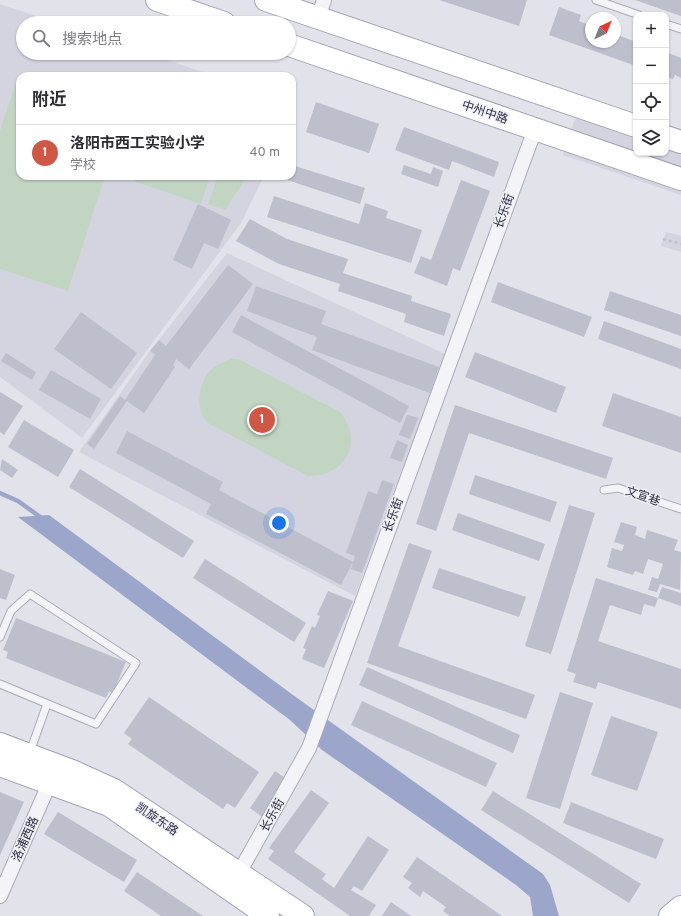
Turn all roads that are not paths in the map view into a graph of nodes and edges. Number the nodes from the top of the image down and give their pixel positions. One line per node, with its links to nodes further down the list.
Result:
1 (157, 0): 6 (main road)
2 (266, 0): 4 (main road)
3 (596, 0): 5 (lane)
4 (321, 9): 10 (main road)
5 (633, 13)
6 (204, 16)
7 (669, 25): 8 (lane)
8 (681, 29)
9 (296, 47): 11 (main road, 中州中路)
10 (633, 125)
11 (535, 129): 14 (main road, 中州中路); 24 (street, 长乐街)
12 (669, 138): 13 (main road)
13 (681, 142)
14 (681, 179)
15 (604, 490): 16 (lane, 文宣巷)
16 (681, 509)
17 (0, 637): 19 (lane)
18 (0, 684): 19 (lane)
19 (47, 704): 21 (lane)
20 (0, 744): 21 (main road, 凯旋东路)
21 (29, 754): 24 (main road, 凯旋东路)
22 (0, 764): 23 (main road, 凯旋东路)
23 (50, 782): 24 (main road, 凯旋东路); 25 (street, 洛浦西路)
24 (233, 882): 27 (main road, 凯旋东路); 28 (main road, 凯旋东路)
25 (0, 896)
26 (681, 907): 29 (main road)
27 (268, 916)
28 (303, 916)
29 (670, 916)

